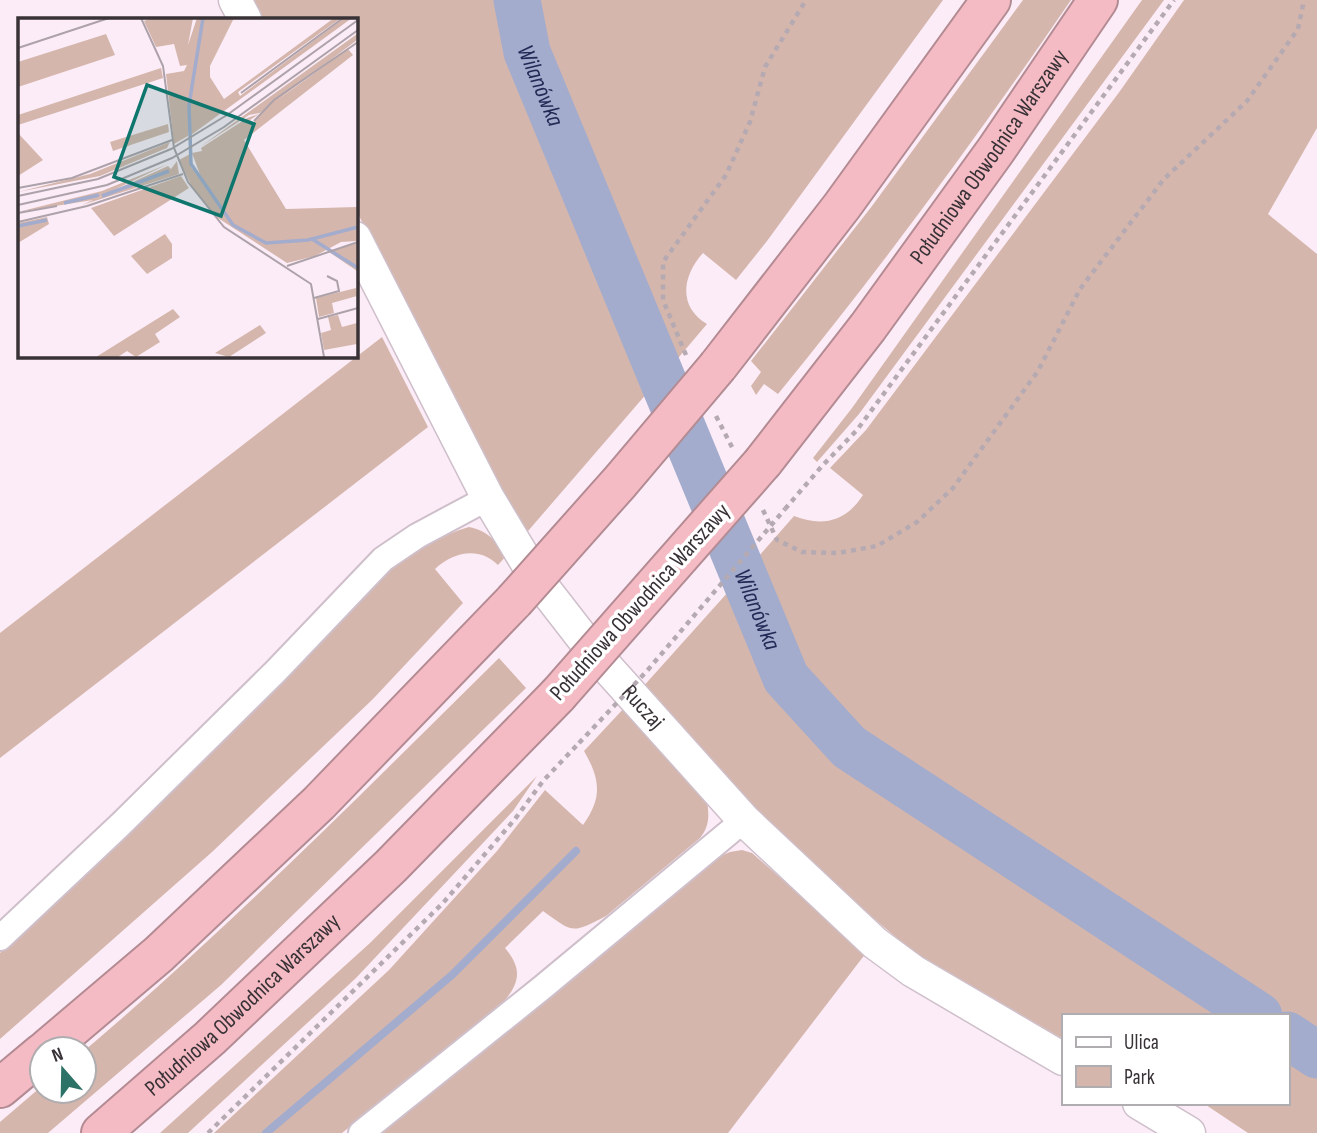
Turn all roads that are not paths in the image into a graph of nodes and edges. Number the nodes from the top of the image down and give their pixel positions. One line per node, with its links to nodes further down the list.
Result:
1 (235, 0): 4 (street)
2 (991, 0): 9 (highway, bridge)
3 (1098, 0): 14 (highway, Południowa Obwodnica Warszawy, bridge)
4 (244, 18)
5 (357, 242): 6 (street, Ruczaj)
6 (488, 498): 7 (street, Ruczaj); 8 (street)
7 (744, 820): 10 (street, Ruczaj); 15 (street)
8 (0, 938)
9 (64, 1035)
10 (1062, 1058)
11 (28, 1065): 12 (highway)
12 (0, 1088)
13 (1142, 1105): 16 (street)
14 (101, 1133)
15 (361, 1133)
16 (1189, 1133)

